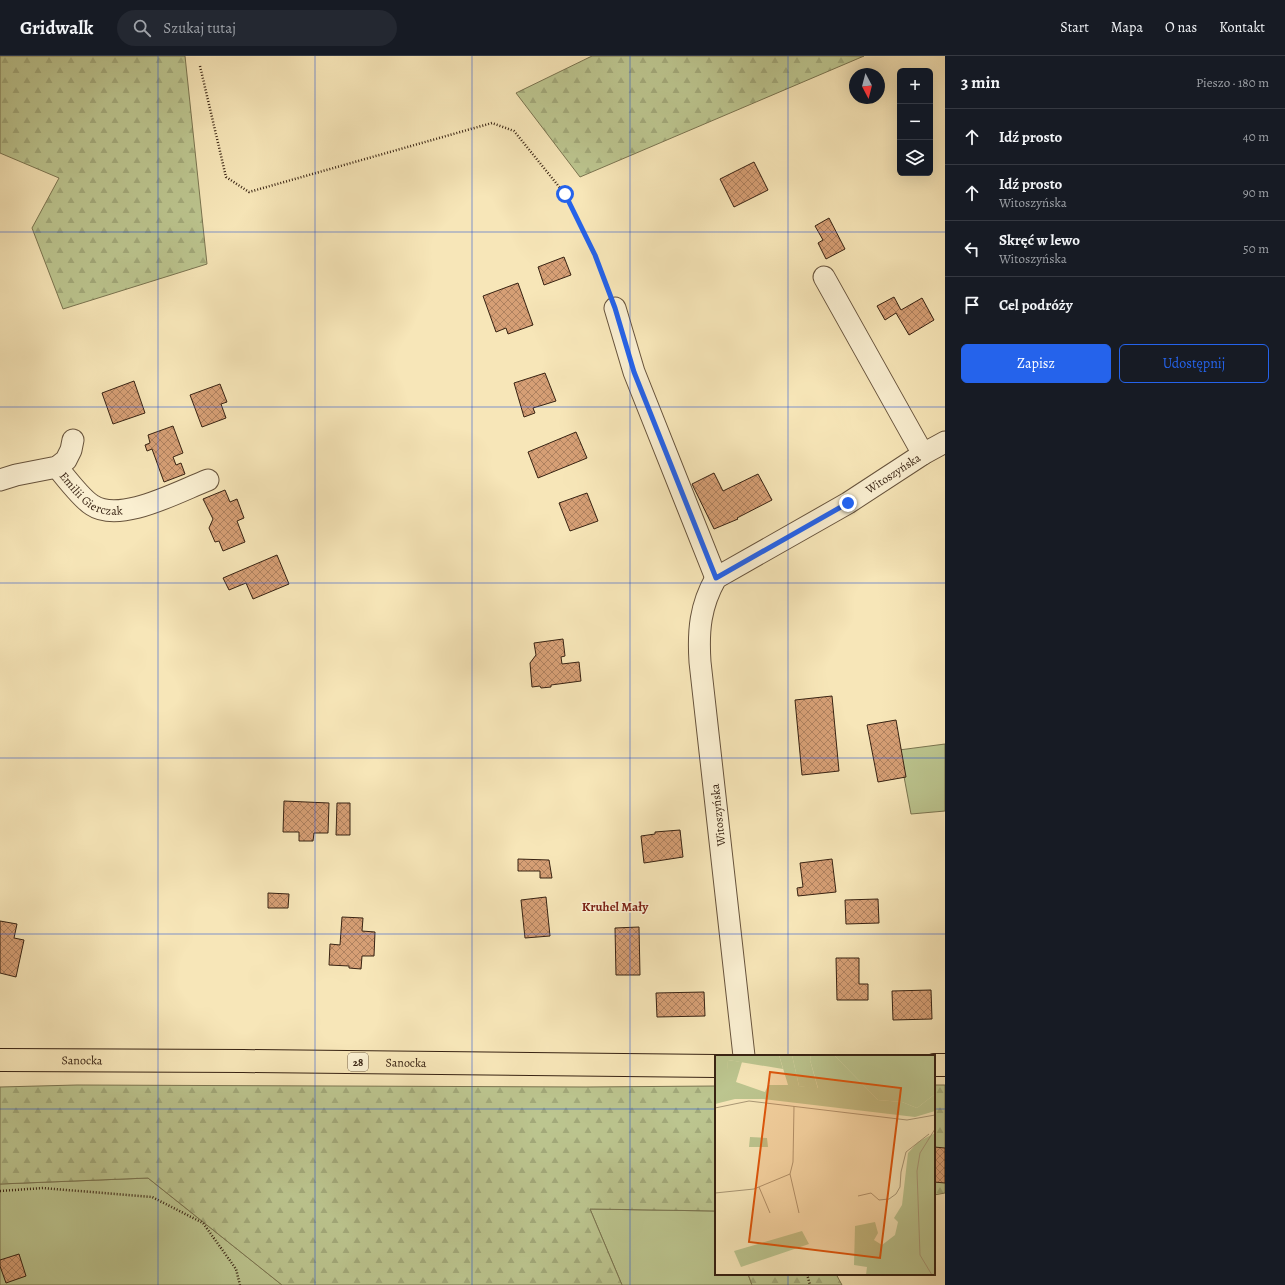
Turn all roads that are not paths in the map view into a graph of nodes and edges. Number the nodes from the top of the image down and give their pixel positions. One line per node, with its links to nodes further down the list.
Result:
1 (824, 277): 5 (street)
2 (615, 308): 9 (street)
3 (73, 440): 6 (street)
4 (945, 442): 5 (street, Witoszyńska)
5 (922, 454): 9 (street, Witoszyńska)
6 (56, 467): 7 (street, Emilii Gierczak); 8 (street, Emilii Gierczak)
7 (0, 480)
8 (208, 480)
9 (716, 578): 10 (street, Witoszyńska)
10 (744, 1055)
11 (0, 1060): 14 (main road, Sanocka / 28)
12 (945, 1064): 13 (main road)
13 (935, 1065)
14 (715, 1066)

